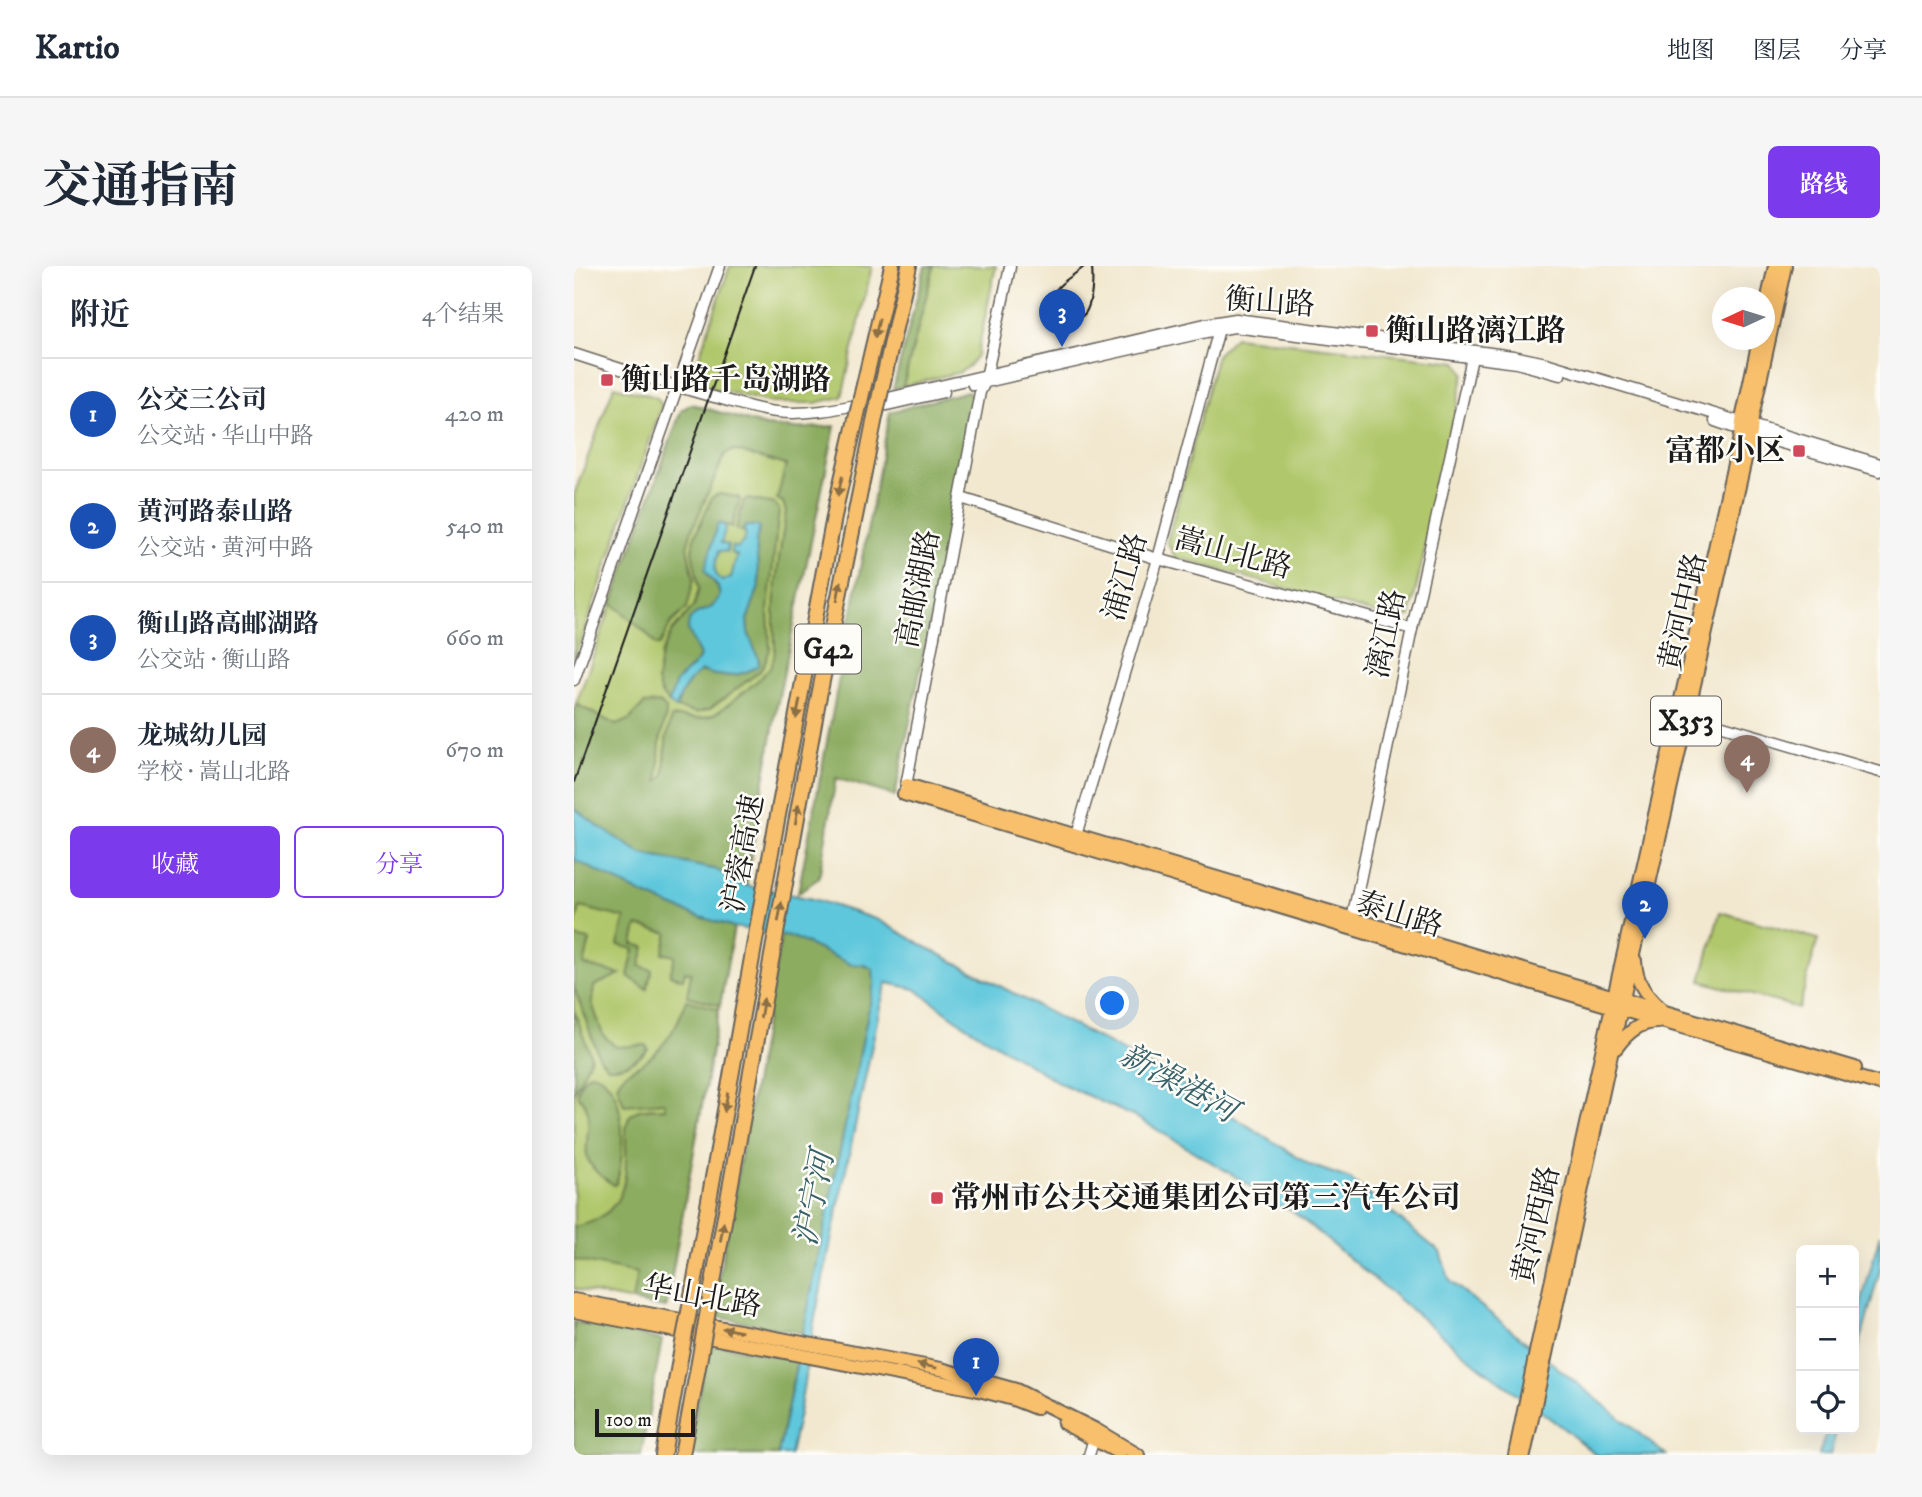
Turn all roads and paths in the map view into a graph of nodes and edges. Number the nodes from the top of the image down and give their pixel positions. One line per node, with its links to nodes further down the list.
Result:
1 (720, 266): 14 (street)
2 (892, 266): 41 (highway, 沪蓉高速 / G42, one-way to 41, bridge)
3 (909, 266): 42 (highway, 沪蓉高速 / G42, one-way to 3, bridge)
4 (1775, 266): 7 (main road)
5 (1785, 266): 15 (main road, 黄河中路 / X353)
6 (1007, 267): 13 (street, 高邮湖路)
7 (1771, 287)
8 (1219, 325): 11 (street, 衡山路); 13 (street, 衡山路); 19 (street, 浦江路)
9 (1758, 350): 15 (main road, 黄河中路 / X353)
10 (574, 354): 14 (street, 衡山路)
11 (1473, 354): 15 (street, 衡山路); 20 (street, 漓江路)
12 (574, 360): 14 (street, 衡山路)
13 (982, 382): 14 (street, 衡山路); 18 (street, 高邮湖路)
14 (677, 390): 21 (street)
15 (1746, 428): 16 (street, 衡山路); 17 (street, 衡山路); 22 (main road, 黄河中路 / X353)
16 (1880, 464)
17 (1880, 471)
18 (961, 498): 19 (street, 嵩山北路); 24 (street, 高邮湖路)
19 (1158, 559): 20 (street, 嵩山北路); 25 (street, 浦江路)
20 (1412, 629): 26 (street, 漓江路)
21 (574, 680)
22 (1683, 714): 23 (street); 27 (main road, 黄河中路 / X353); 29 (main road, 黄河中路 / X353)
23 (1880, 772)
24 (905, 790): 25 (main road, 泰山路)
25 (1074, 840): 26 (main road, 泰山路)
26 (1352, 923): 28 (main road, 泰山路); 29 (main road, 泰山路)
27 (1635, 949): 29 (main road, 黄河中路 / X353); 30 (main road)
28 (1581, 997): 29 (main road, 泰山路); 32 (main road)
29 (1618, 1003): 30 (main road, 泰山路); 31 (main road, 泰山路); 32 (main road, 黄河西路 / X353)
30 (1663, 1010): 33 (main road, 泰山路)
31 (1669, 1023): 32 (main road); 34 (main road, 泰山路)
32 (1608, 1050): 39 (main road, 黄河西路 / X353)
33 (1880, 1075)
34 (1880, 1084)
35 (574, 1300): 37 (main road, 华山北路, one-way to 35)
36 (574, 1311): 37 (main road, 华山北路)
37 (798, 1348): 38 (main road, 华山北路)
38 (818, 1352): 40 (main road); 40 (main road, one-way to 38)
39 (1529, 1409): 46 (main road, 黄河西路 / X353); 47 (main road, 黄河西路 / X353)
40 (1095, 1435): 43 (street); 44 (main road); 45 (main road)
41 (663, 1455)
42 (682, 1455)
43 (1089, 1455)
44 (1122, 1455)
45 (1138, 1455)
46 (1515, 1455)
47 (1524, 1455)

